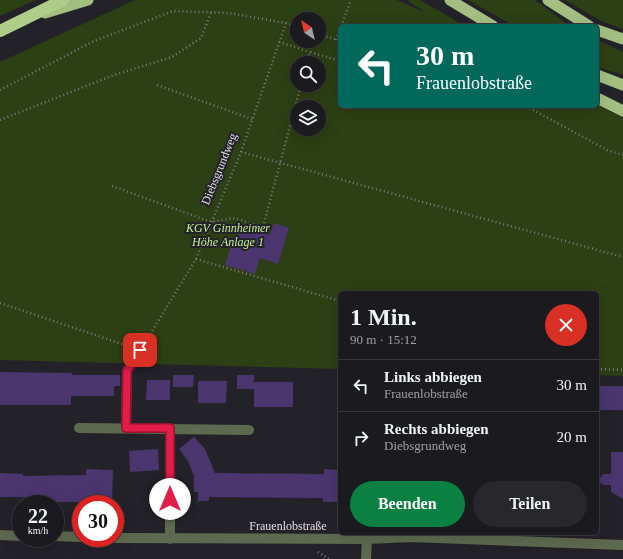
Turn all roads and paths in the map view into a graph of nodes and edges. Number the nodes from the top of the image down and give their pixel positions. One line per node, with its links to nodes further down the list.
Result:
1 (63, 0): 7 (highway)
2 (88, 0): 7 (highway)
3 (351, 0): 10 (path)
4 (450, 0): 11 (highway)
5 (548, 0): 12 (highway)
6 (211, 12): 8 (path); 26 (path); 32 (path)
7 (26, 19): 13 (highway)
8 (286, 23): 9 (path); 19 (path, Diebsgrundweg)
9 (290, 24)
10 (341, 24)
11 (490, 24)
12 (586, 24)
13 (0, 31)
14 (599, 31): 17 (highway)
15 (338, 34): 18 (path)
16 (326, 36): 18 (path)
17 (623, 39)
18 (336, 40)
19 (279, 42): 20 (path); 31 (path, Diebsgrundweg)
20 (310, 52): 21 (path); 22 (path)
21 (309, 56)
22 (338, 60)
23 (599, 76): 24 (highway)
24 (623, 85)
25 (157, 86): 31 (path)
26 (0, 90)
27 (299, 92): 35 (path)
28 (599, 99): 30 (highway)
29 (530, 108): 34 (path)
30 (623, 111)
31 (252, 119): 33 (path, Diebsgrundweg)
32 (0, 120)
33 (241, 152): 35 (path); 37 (path, Diebsgrundweg)
34 (623, 155)
35 (280, 163): 38 (path); 40 (path)
36 (112, 186): 37 (path)
37 (211, 222): 38 (path); 41 (path, Diebsgrundweg)
38 (263, 227): 39 (path)
39 (269, 229)
40 (623, 257)
41 (196, 259): 42 (path); 44 (path, Diebsgrundweg)
42 (338, 300)
43 (0, 303): 44 (path)
44 (140, 350): 48 (street)
45 (599, 369): 46 (path)
46 (623, 370)
47 (79, 428): 48 (street)
48 (126, 428): 49 (street)
49 (170, 428): 50 (street); 54 (street)
50 (249, 430)
51 (0, 535): 52 (street)
52 (12, 536)
53 (124, 538): 54 (street, Frauenlobstraße)
54 (170, 539): 55 (street, Frauenlobstraße)
55 (367, 539): 56 (street, Frauenlobstraße); 59 (street)
56 (623, 545)
57 (318, 552): 58 (path)
58 (329, 559)
59 (366, 559)

